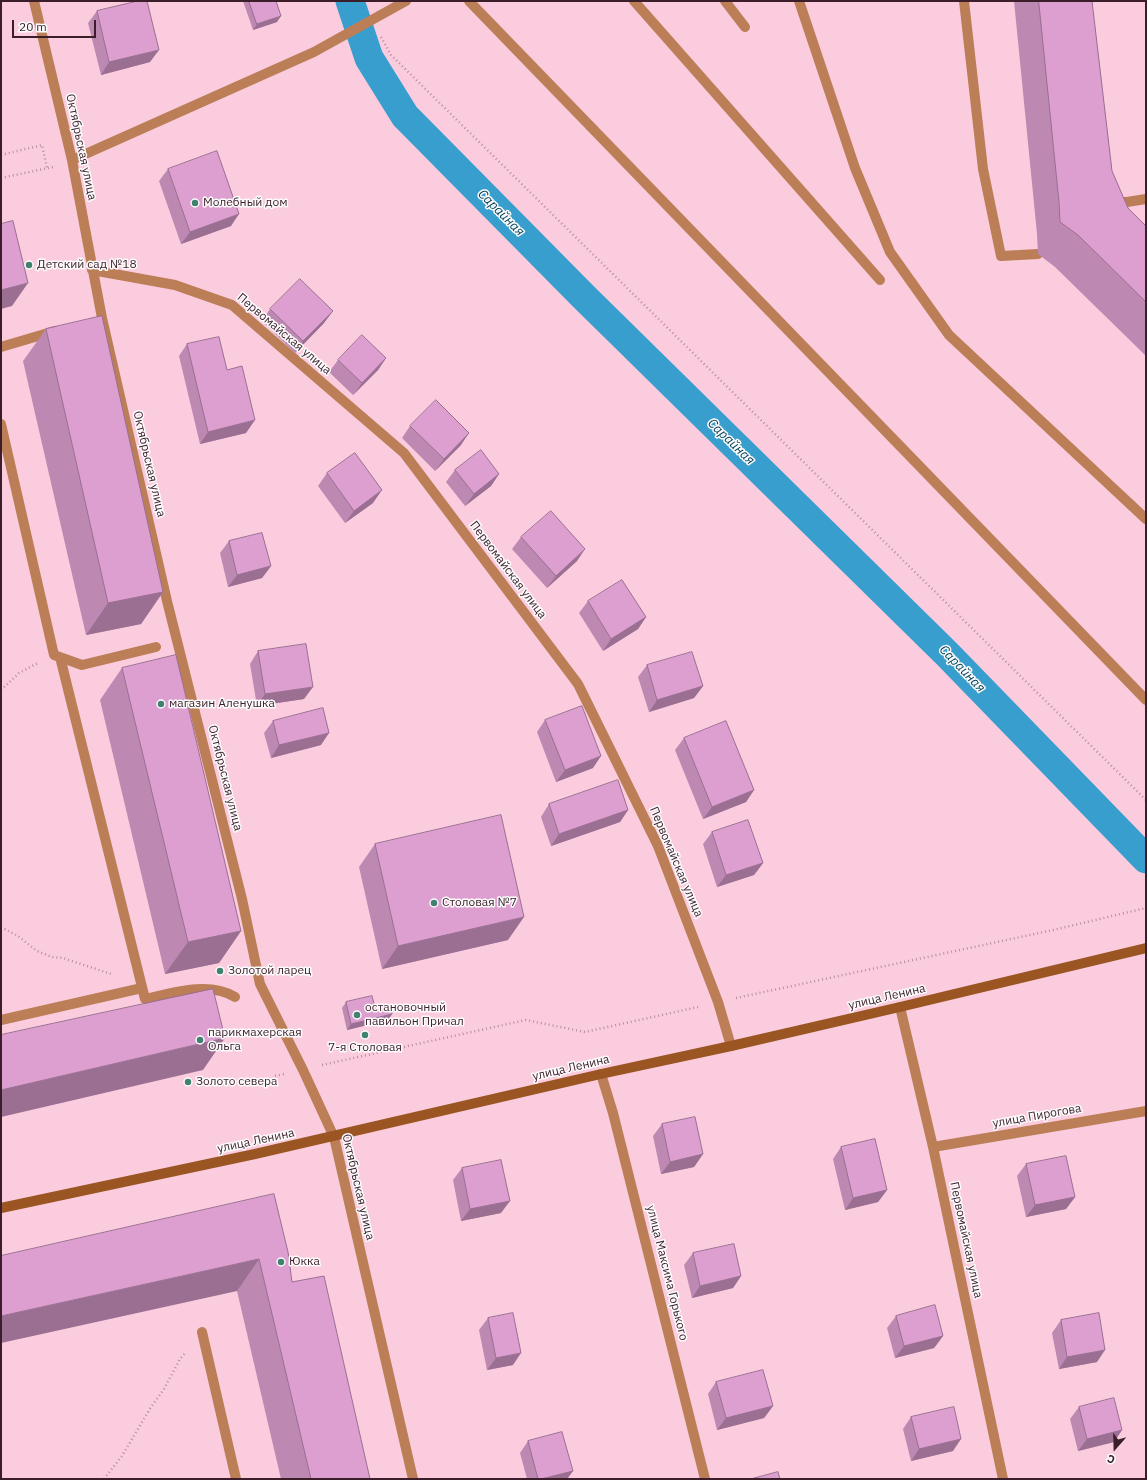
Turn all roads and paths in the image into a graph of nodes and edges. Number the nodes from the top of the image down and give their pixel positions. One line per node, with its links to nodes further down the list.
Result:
1 (34, 1): 11 (street, Октябрьская улица)
2 (406, 1): 11 (street)
3 (469, 1): 29 (street)
4 (634, 1): 19 (street)
5 (724, 1): 8 (street)
6 (799, 1): 25 (street)
7 (964, 1): 17 (street)
8 (745, 27)
9 (378, 31): 30 (path)
10 (1, 155): 13 (path)
11 (72, 160): 18 (street, Октябрьская улица)
12 (53, 167): 13 (path)
13 (47, 168): 14 (path)
14 (1, 178)
15 (1146, 199): 16 (street)
16 (1104, 203)
17 (1038, 254)
18 (92, 270): 20 (street, Октябрьская улица); 36 (street, Первомайская улица)
19 (880, 280)
20 (102, 318): 21 (street); 40 (street, Октябрьская улица)
21 (90, 321)
22 (62, 329): 23 (street)
23 (1, 347)
24 (1, 424): 27 (street)
25 (1146, 519)
26 (156, 647): 27 (street)
27 (57, 656): 28 (path); 34 (street)
28 (1, 690)
29 (1146, 700)
30 (1146, 800)
31 (1146, 908): 36 (path)
32 (1, 927): 34 (path)
33 (1146, 948): 37 (main road, улица Ленина)
34 (142, 988): 35 (street); 38 (street)
35 (235, 997)
36 (718, 1002): 39 (street, Первомайская улица); 40 (path)
37 (900, 1007): 39 (main road, улица Ленина); 45 (street, Первомайская улица)
38 (1, 1020)
39 (731, 1046): 41 (main road, улица Ленина)
40 (303, 1070): 42 (path); 44 (street, Октябрьская улица)
41 (601, 1074): 44 (main road, улица Ленина); 51 (street, улица Максима Горького)
42 (275, 1076)
43 (1146, 1111): 45 (street, улица Пирогова)
44 (334, 1136): 46 (main road, улица Ленина); 50 (street, Октябрьская улица)
45 (933, 1147): 52 (street, Первомайская улица)
46 (1, 1208)
47 (202, 1332): 48 (path); 49 (street)
48 (104, 1479)
49 (236, 1479)
50 (413, 1479)
51 (705, 1479)
52 (1002, 1479)

